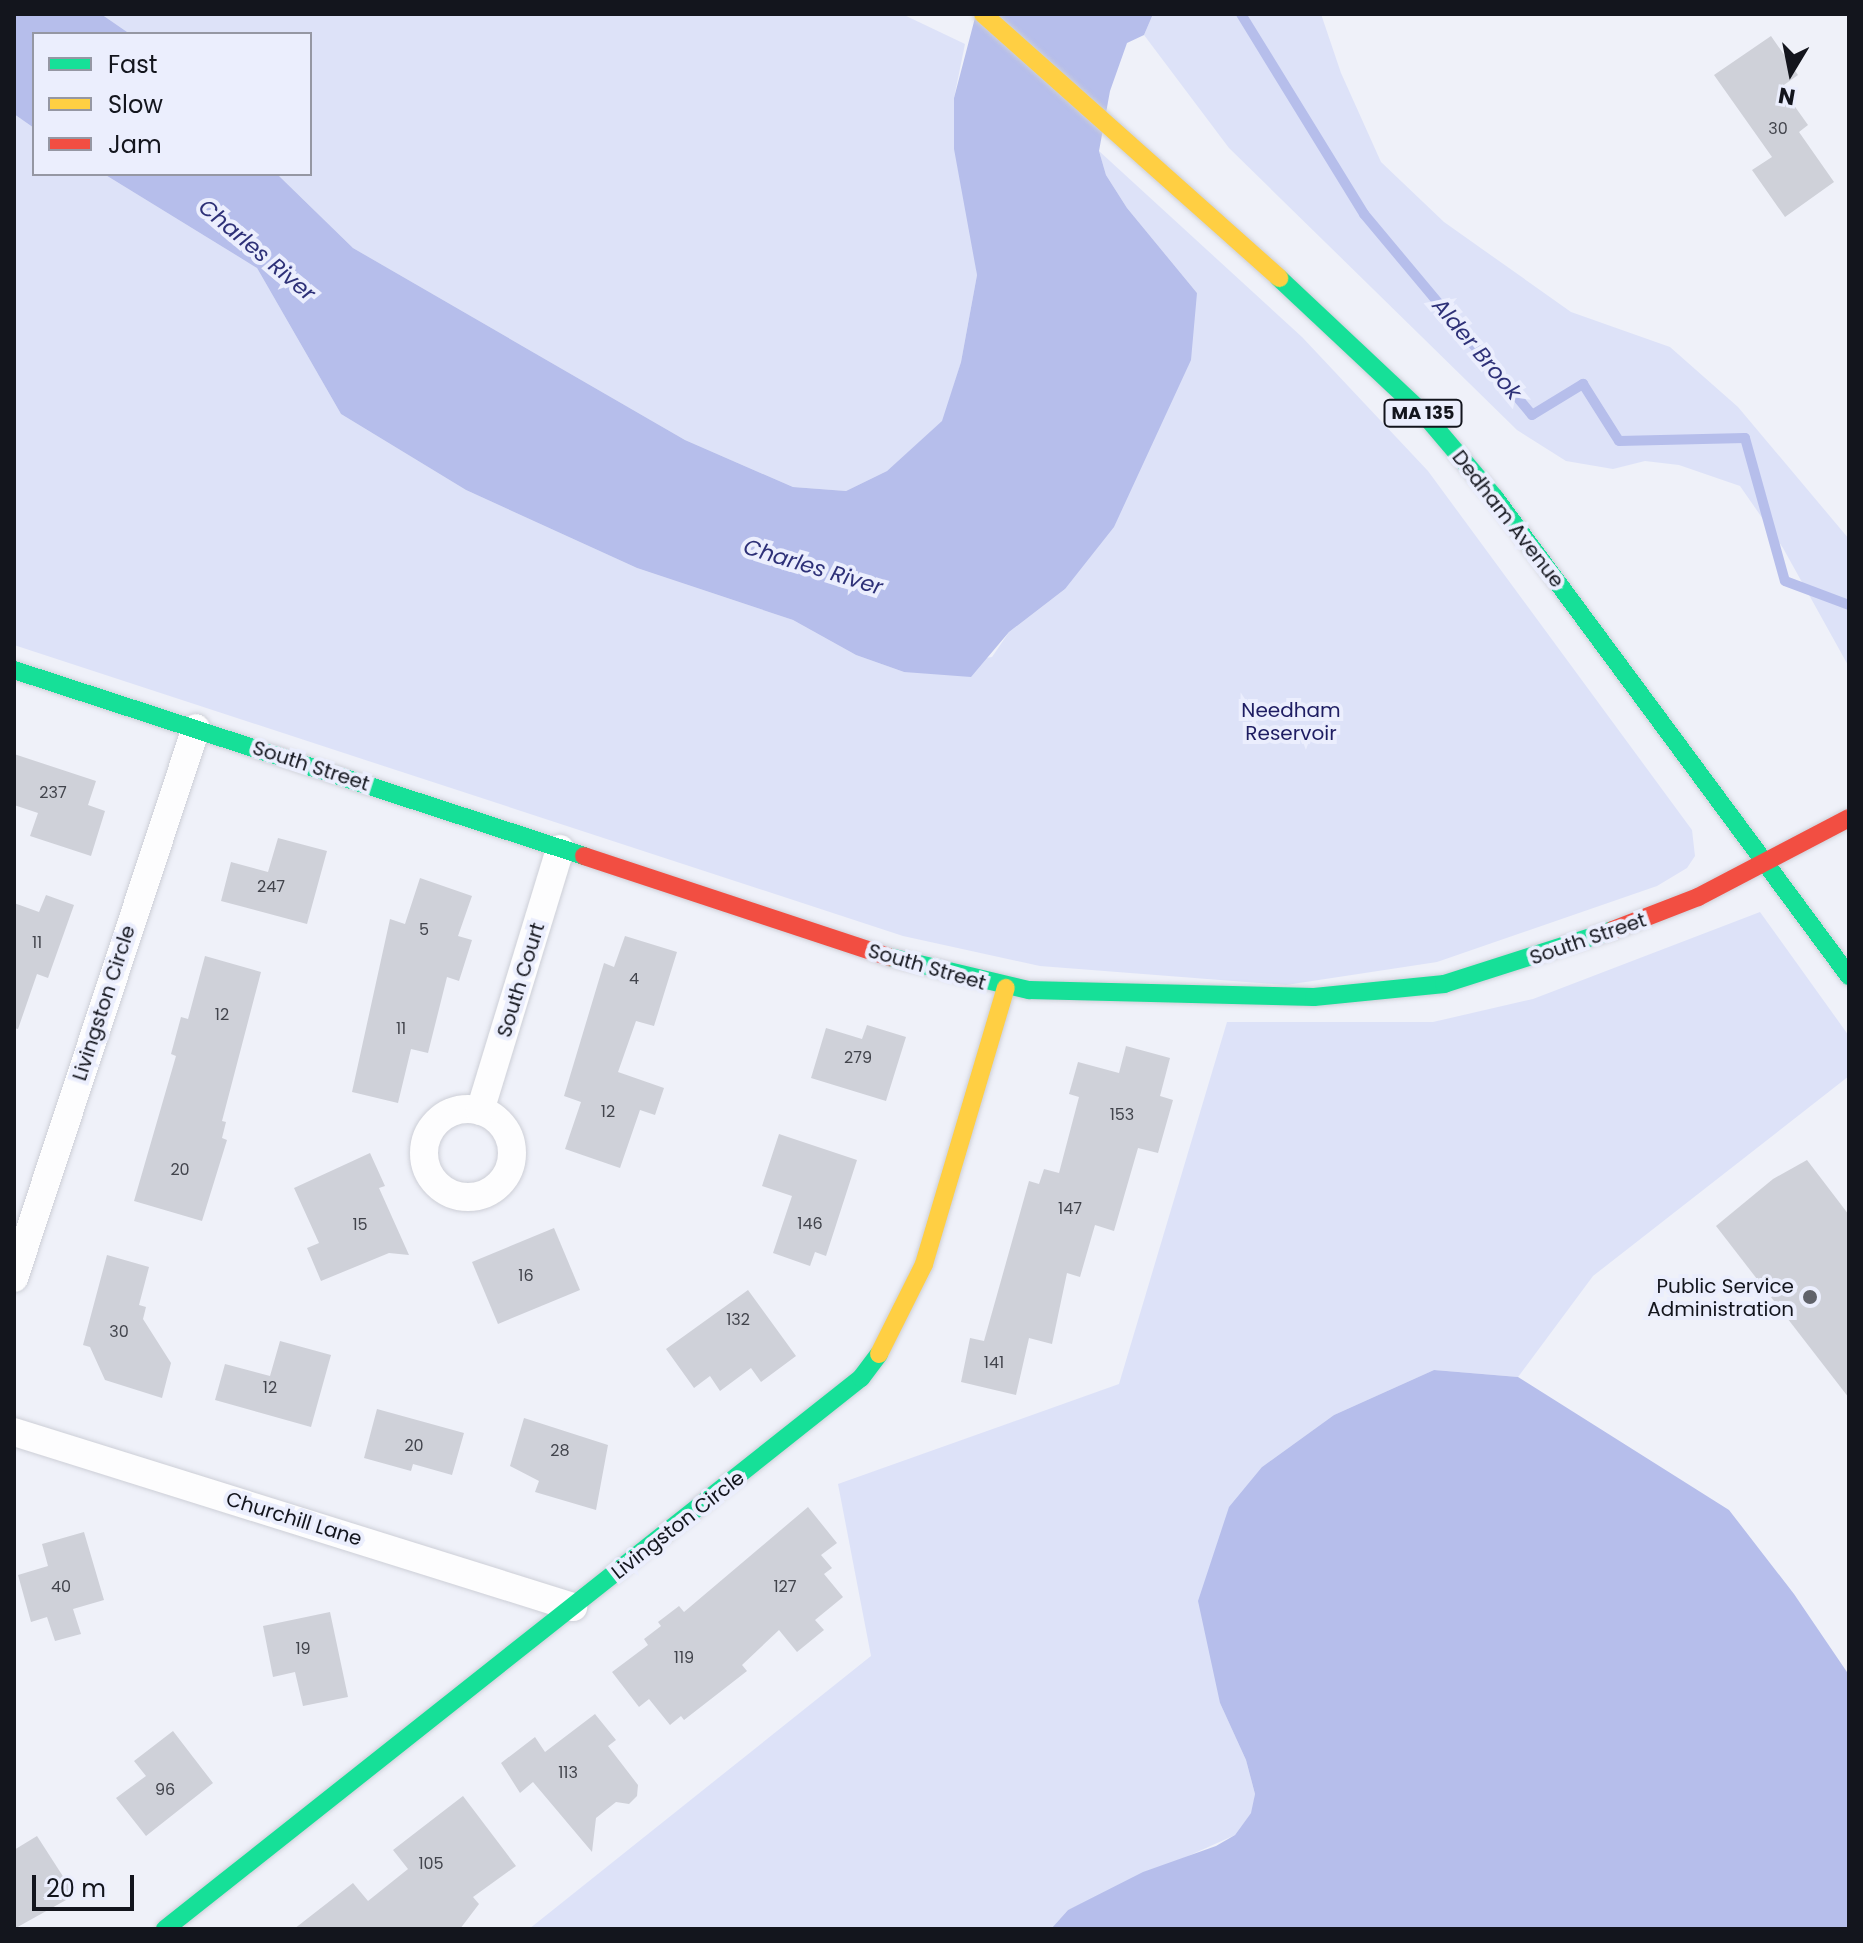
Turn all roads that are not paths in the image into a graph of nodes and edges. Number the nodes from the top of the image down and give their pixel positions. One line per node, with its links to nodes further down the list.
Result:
1 (983, 14): 6 (street, Dedham Avenue / MA 135)
2 (14, 670): 3 (street, South Street)
3 (196, 728): 5 (street, South Street); 10 (street, Livingston Circle)
4 (1849, 818): 6 (street, South Street)
5 (560, 849): 8 (street, South Street); 9 (street, South Court)
6 (1767, 865): 7 (street, Dedham Avenue / MA 135); 8 (street, South Street)
7 (1849, 976)
8 (1006, 988): 12 (street, Livingston Circle)
9 (480, 1111)
10 (14, 1278)
11 (14, 1432): 12 (street, Churchill Lane)
12 (573, 1607): 13 (street, Livingston Circle)
13 (165, 1929)

